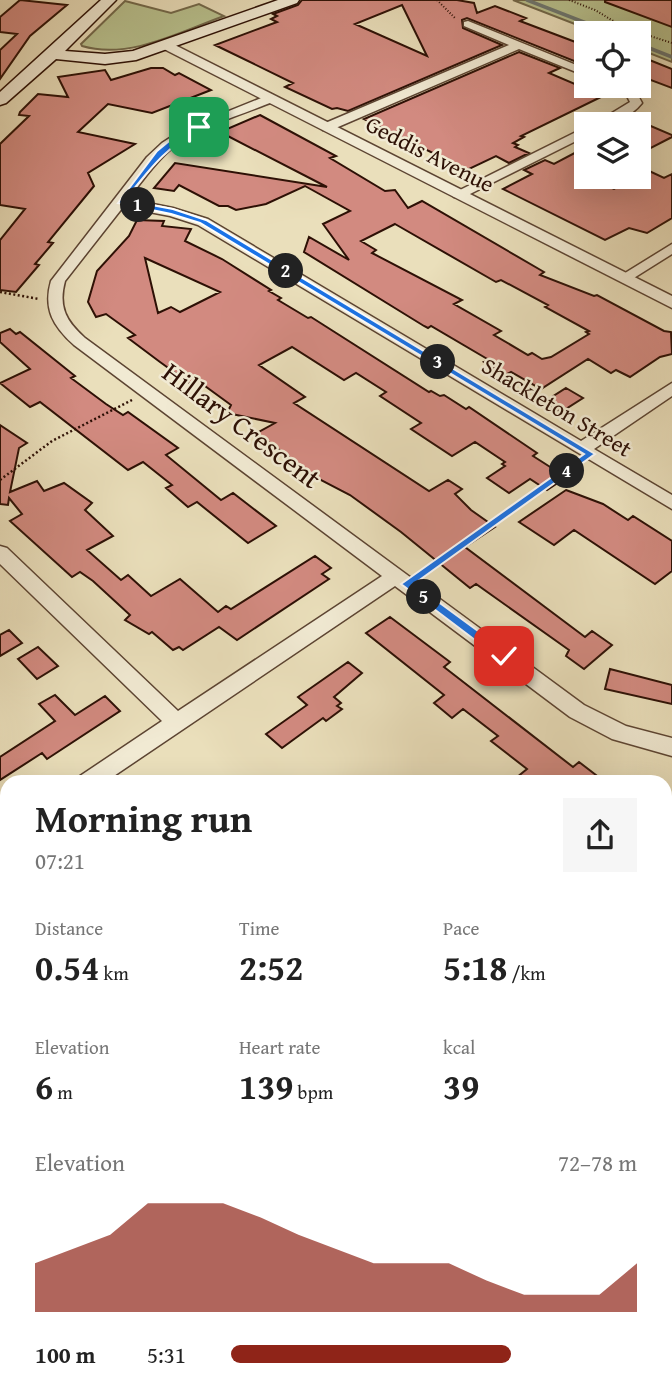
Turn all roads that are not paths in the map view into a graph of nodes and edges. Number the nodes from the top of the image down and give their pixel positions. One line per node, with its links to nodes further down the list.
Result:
1 (109, 0): 6 (main road)
2 (292, 0): 5 (main road)
3 (468, 24): 4 (street)
4 (519, 45): 7 (street); 13 (street)
5 (167, 46): 6 (main road); 9 (street, Geddis Avenue)
6 (55, 52): 8 (main road)
7 (574, 68)
8 (2, 94)
9 (271, 98): 13 (street, Geddis Avenue); 16 (street)
10 (635, 99): 11 (street); 12 (street)
11 (651, 99)
12 (624, 112)
13 (327, 127): 15 (street, Geddis Avenue)
14 (574, 137): 15 (street)
15 (459, 194): 18 (street, Geddis Avenue)
16 (120, 202): 21 (street, Shackleton Street); 24 (street, Hillary Crescent)
17 (672, 248): 18 (street)
18 (624, 278): 19 (street, Geddis Avenue)
19 (672, 303)
20 (672, 388): 21 (street)
21 (587, 451): 22 (street, Shackleton Street)
22 (672, 503)
23 (0, 553): 25 (street)
24 (402, 580): 25 (street); 26 (street, Hillary Crescent)
25 (176, 722): 27 (street)
26 (672, 747)
27 (98, 775)

